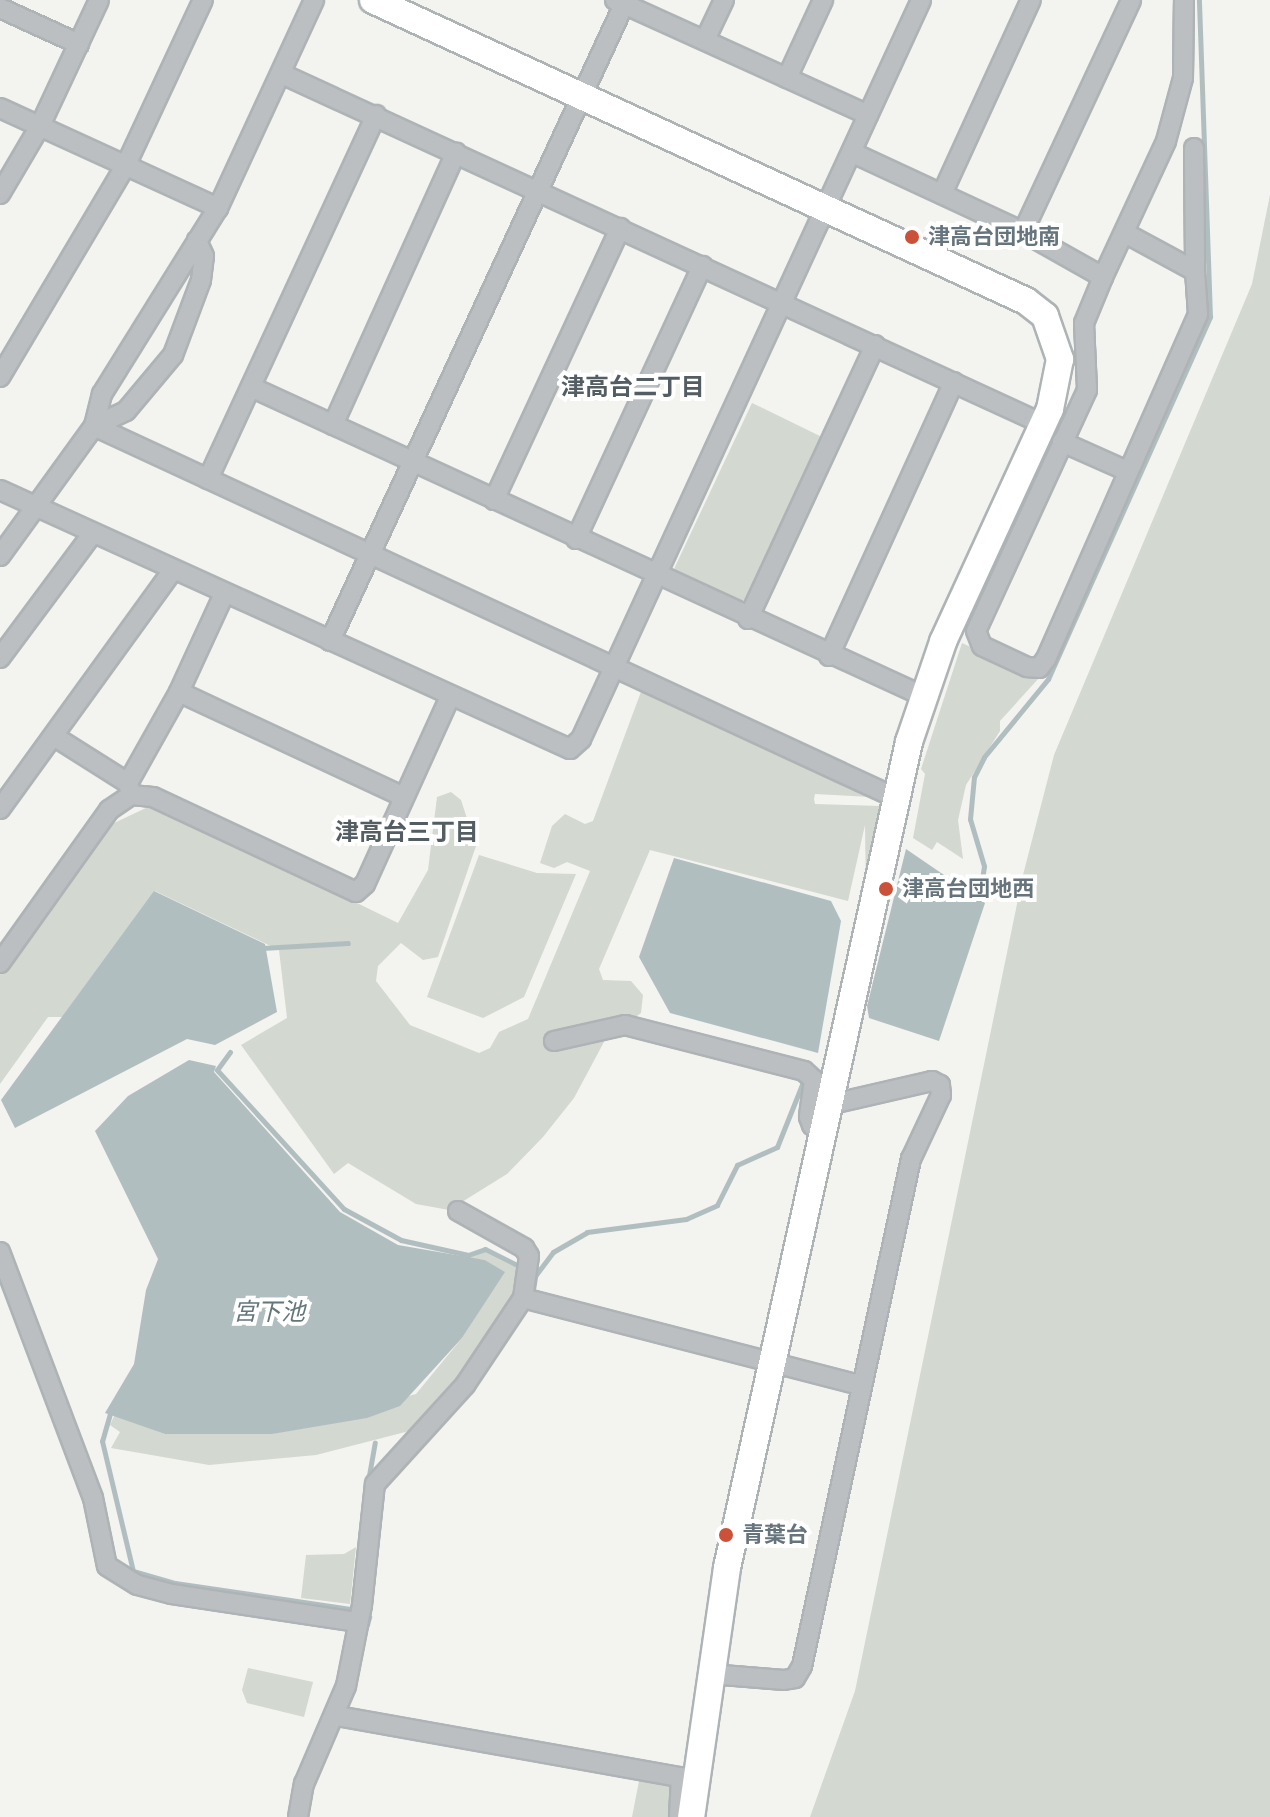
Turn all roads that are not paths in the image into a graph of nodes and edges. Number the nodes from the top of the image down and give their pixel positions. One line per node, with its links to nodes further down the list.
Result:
1 (99, 0): 14 (street)
2 (203, 0): 25 (street)
3 (314, 0): 15 (street)
4 (373, 0): 17 (street)
5 (724, 0): 13 (street)
6 (823, 0): 16 (street)
7 (921, 0): 20 (street)
8 (1031, 0): 28 (street)
9 (1131, 0): 32 (street)
10 (1184, 0): 33 (street)
11 (621, 1): 13 (street); 17 (street)
12 (0, 8): 14 (street)
13 (705, 40): 16 (street)
14 (79, 44): 21 (street)
15 (282, 74): 19 (street); 29 (street)
16 (787, 78): 20 (street)
17 (581, 96): 26 (street); 30 (street)
18 (0, 108): 21 (street)
19 (376, 115): 23 (street); 42 (street)
20 (868, 115): 24 (street)
21 (40, 126): 25 (street); 27 (street)
22 (1194, 148): 36 (street)
23 (456, 153): 26 (street); 43 (street)
24 (853, 153): 28 (street); 30 (street)
25 (126, 165): 29 (street); 40 (street)
26 (537, 190): 31 (street); 46 (street)
27 (0, 194)
28 (942, 194): 32 (street)
29 (218, 208): 34 (street)
30 (824, 209): 38 (street); 45 (street)
31 (620, 228): 35 (street); 50 (street)
32 (1023, 232): 37 (street)
33 (1125, 233): 36 (street); 37 (street)
34 (197, 241): 44 (street); 44 (street)
35 (702, 266): 38 (street); 53 (street)
36 (1195, 271): 47 (street)
37 (1103, 277): 45 (street)
38 (783, 303): 39 (street); 57 (street)
39 (875, 345): 41 (street); 59 (street)
40 (0, 377)
41 (954, 382): 45 (street); 61 (street)
42 (251, 387): 43 (street); 48 (street)
43 (333, 425): 46 (street)
44 (94, 426): 48 (street); 51 (street)
45 (1053, 433): 47 (street); 47 (street); 65 (street)
46 (413, 463): 50 (street); 55 (street)
47 (1127, 471)
48 (208, 479): 55 (street)
49 (0, 490): 51 (street)
50 (494, 500): 53 (street)
51 (37, 507): 52 (street); 54 (street)
52 (93, 533): 56 (street); 62 (street)
53 (576, 539): 57 (street)
54 (0, 556)
55 (371, 556): 60 (street); 63 (street)
56 (173, 570): 58 (street); 67 (street)
57 (655, 576): 59 (street); 63 (street)
58 (224, 594): 60 (street); 64 (street)
59 (748, 619): 61 (street)
60 (330, 641): 66 (street)
61 (829, 656): 65 (street)
62 (0, 658)
63 (613, 668): 66 (street); 70 (street)
64 (179, 692): 68 (street); 69 (street)
65 (923, 696): 70 (street)
66 (450, 697): 69 (street)
67 (55, 737): 68 (street); 71 (street)
68 (130, 789): 69 (street); 72 (street)
69 (404, 797)
70 (896, 798): 74 (street)
71 (0, 809)
72 (0, 963)
73 (554, 1041): 74 (street)
74 (825, 1117): 78 (street); 79 (street)
75 (458, 1211): 77 (street)
76 (0, 1252): 80 (street)
77 (528, 1299): 78 (street); 80 (street)
78 (773, 1365): 79 (street); 81 (street)
79 (860, 1385): 81 (street)
80 (359, 1614): 82 (street)
81 (710, 1674): 85 (street)
82 (341, 1717): 83 (street); 84 (street)
83 (298, 1817)
84 (679, 1817)
85 (691, 1817)

